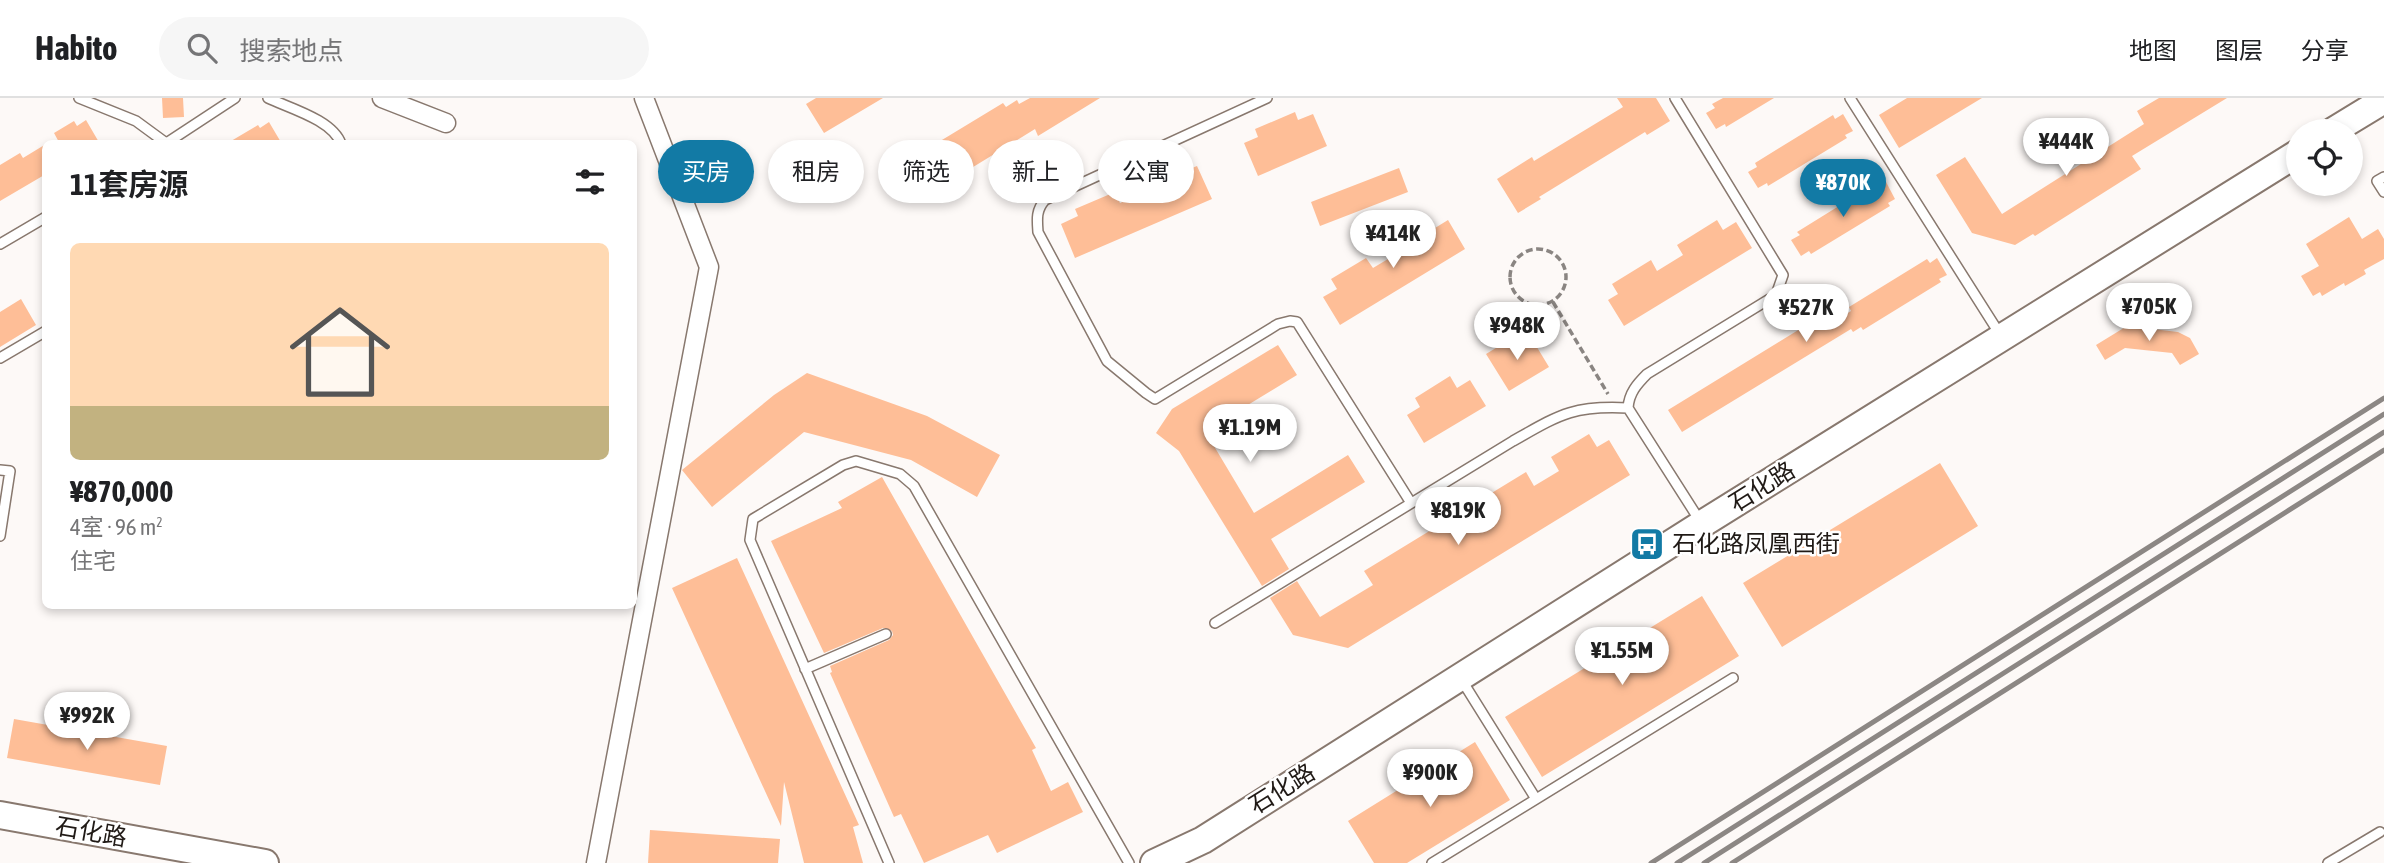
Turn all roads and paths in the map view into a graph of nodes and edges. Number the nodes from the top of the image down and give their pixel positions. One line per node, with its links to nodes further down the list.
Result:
1 (79, 98): 12 (lane)
2 (235, 98): 13 (lane)
3 (268, 98): 14 (lane)
4 (382, 98): 11 (street)
5 (644, 98): 40 (street)
6 (1267, 98): 27 (lane)
7 (1675, 98): 25 (lane)
8 (1850, 98): 22 (lane)
9 (2384, 100): 10 (street)
10 (2353, 119)
11 (446, 123)
12 (162, 140)
13 (171, 140)
14 (340, 140)
15 (2286, 160): 22 (street, 石化路)
16 (2384, 177): 17 (lane)
17 (2384, 192)
18 (42, 219): 19 (lane)
19 (0, 244)
20 (1552, 301): 20 (path); 24 (path)
21 (42, 333): 23 (lane)
22 (2002, 338): 28 (street, 石化路)
23 (0, 358)
24 (1617, 408): 25 (lane); 27 (lane)
25 (1628, 408): 28 (lane)
26 (0, 470): 29 (lane)
27 (1411, 503): 30 (lane)
28 (1702, 524): 33 (street, 石化路)
29 (0, 536)
30 (1215, 623)
31 (886, 634): 32 (lane)
32 (805, 669): 41 (lane); 42 (lane)
33 (1460, 677): 35 (lane); 43 (street, 石化路)
34 (1732, 678): 35 (lane)
35 (1535, 799): 44 (lane)
36 (0, 815): 38 (street, 石化路)
37 (2380, 832): 45 (lane)
38 (231, 860): 39 (street, 石化路)
39 (265, 863)
40 (596, 863)
41 (889, 863)
42 (1129, 863)
43 (1154, 863)
44 (1432, 863)
45 (2328, 863)

